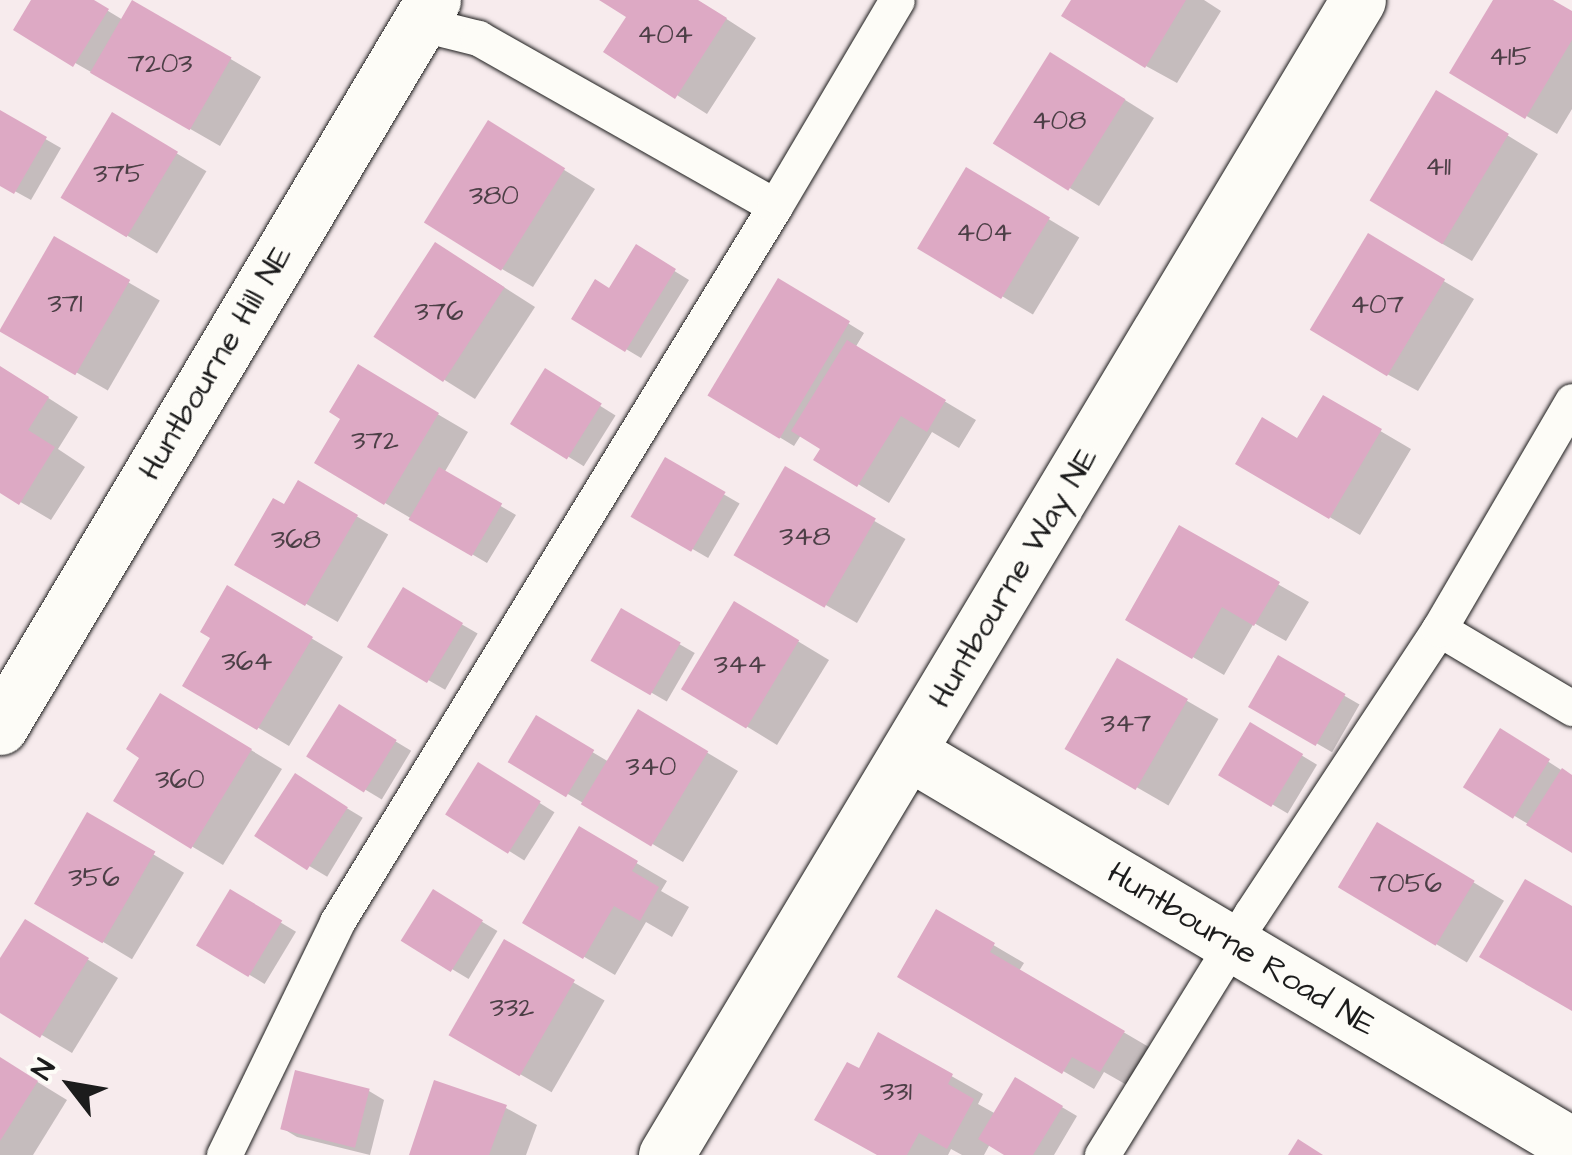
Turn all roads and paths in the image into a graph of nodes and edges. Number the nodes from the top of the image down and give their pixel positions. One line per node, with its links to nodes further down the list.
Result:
1 (896, 0): 4 (lane)
2 (1358, 0): 9 (street, Huntbourne Way NE)
3 (410, 8): 4 (lane); 8 (street, Huntbourne Hill NE)
4 (776, 206): 12 (lane)
5 (1572, 401): 6 (lane)
6 (1438, 629): 7 (lane); 10 (lane)
7 (1572, 708)
8 (0, 727)
9 (910, 754): 10 (street, Huntbourne Road NE); 13 (street, Huntbourne Way NE)
10 (1232, 945): 11 (street, Huntbourne Road NE); 14 (lane)
11 (1563, 1146)
12 (224, 1155)
13 (666, 1155)
14 (1102, 1155)

